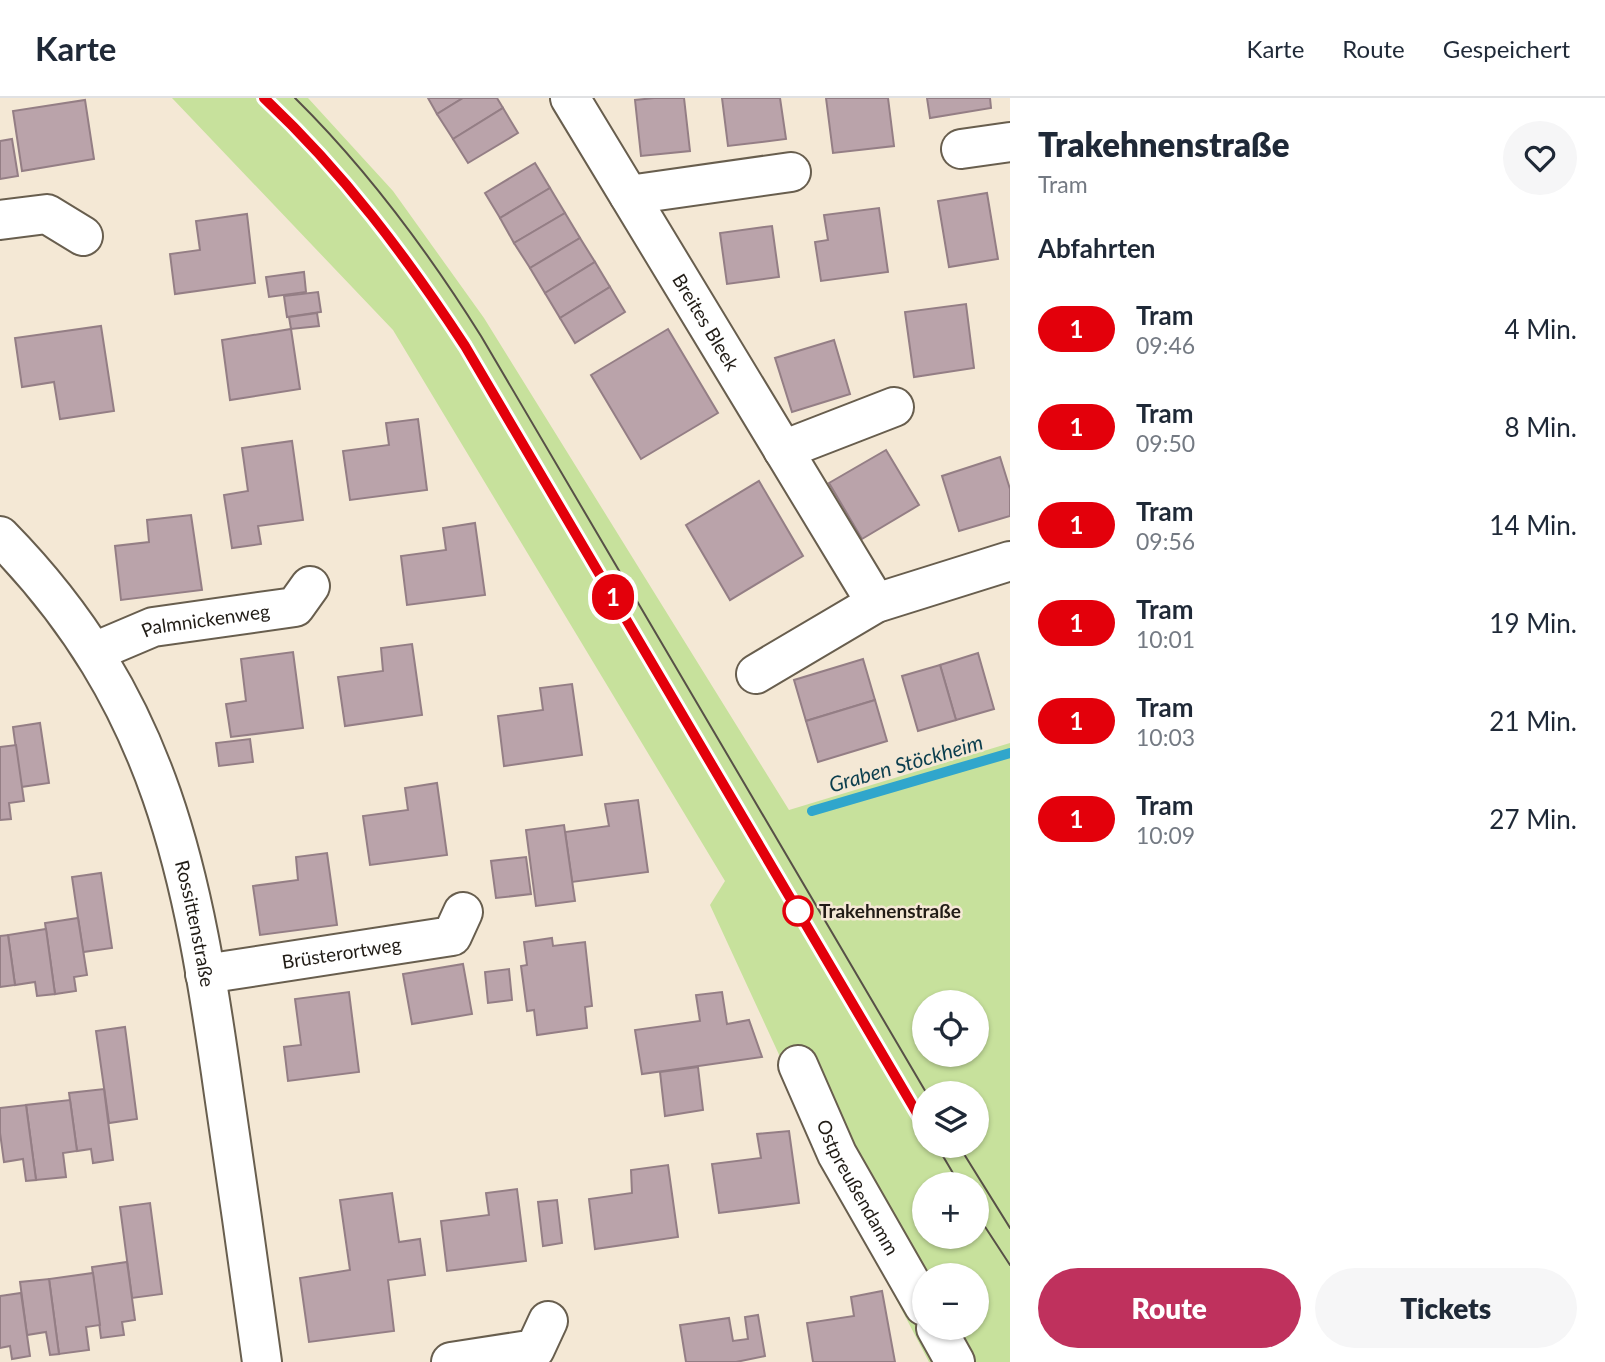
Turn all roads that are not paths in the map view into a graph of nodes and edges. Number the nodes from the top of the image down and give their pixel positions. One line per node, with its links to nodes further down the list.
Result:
1 (570, 98): 5 (street, Breites Bleek)
2 (1010, 142): 3 (street)
3 (961, 149)
4 (791, 172): 5 (street)
5 (629, 195): 9 (street, Breites Bleek)
6 (0, 220): 7 (street)
7 (83, 236)
8 (894, 407): 9 (street)
9 (783, 450): 13 (street, Breites Bleek)
10 (0, 536): 14 (street, Rossittenstraße)
11 (1010, 561): 13 (street)
12 (310, 586): 14 (street, Palmnickenweg)
13 (876, 603): 15 (street)
14 (94, 652): 17 (street, Rossittenstraße)
15 (756, 674)
16 (463, 912): 17 (street, Brüsterortweg)
17 (205, 974): 22 (street, Rossittenstraße)
18 (798, 1065): 19 (street, Ostpreußendamm)
19 (912, 1286)
20 (548, 1321): 23 (street)
21 (943, 1340): 24 (street)
22 (262, 1362)
23 (451, 1362)
24 (955, 1362)

